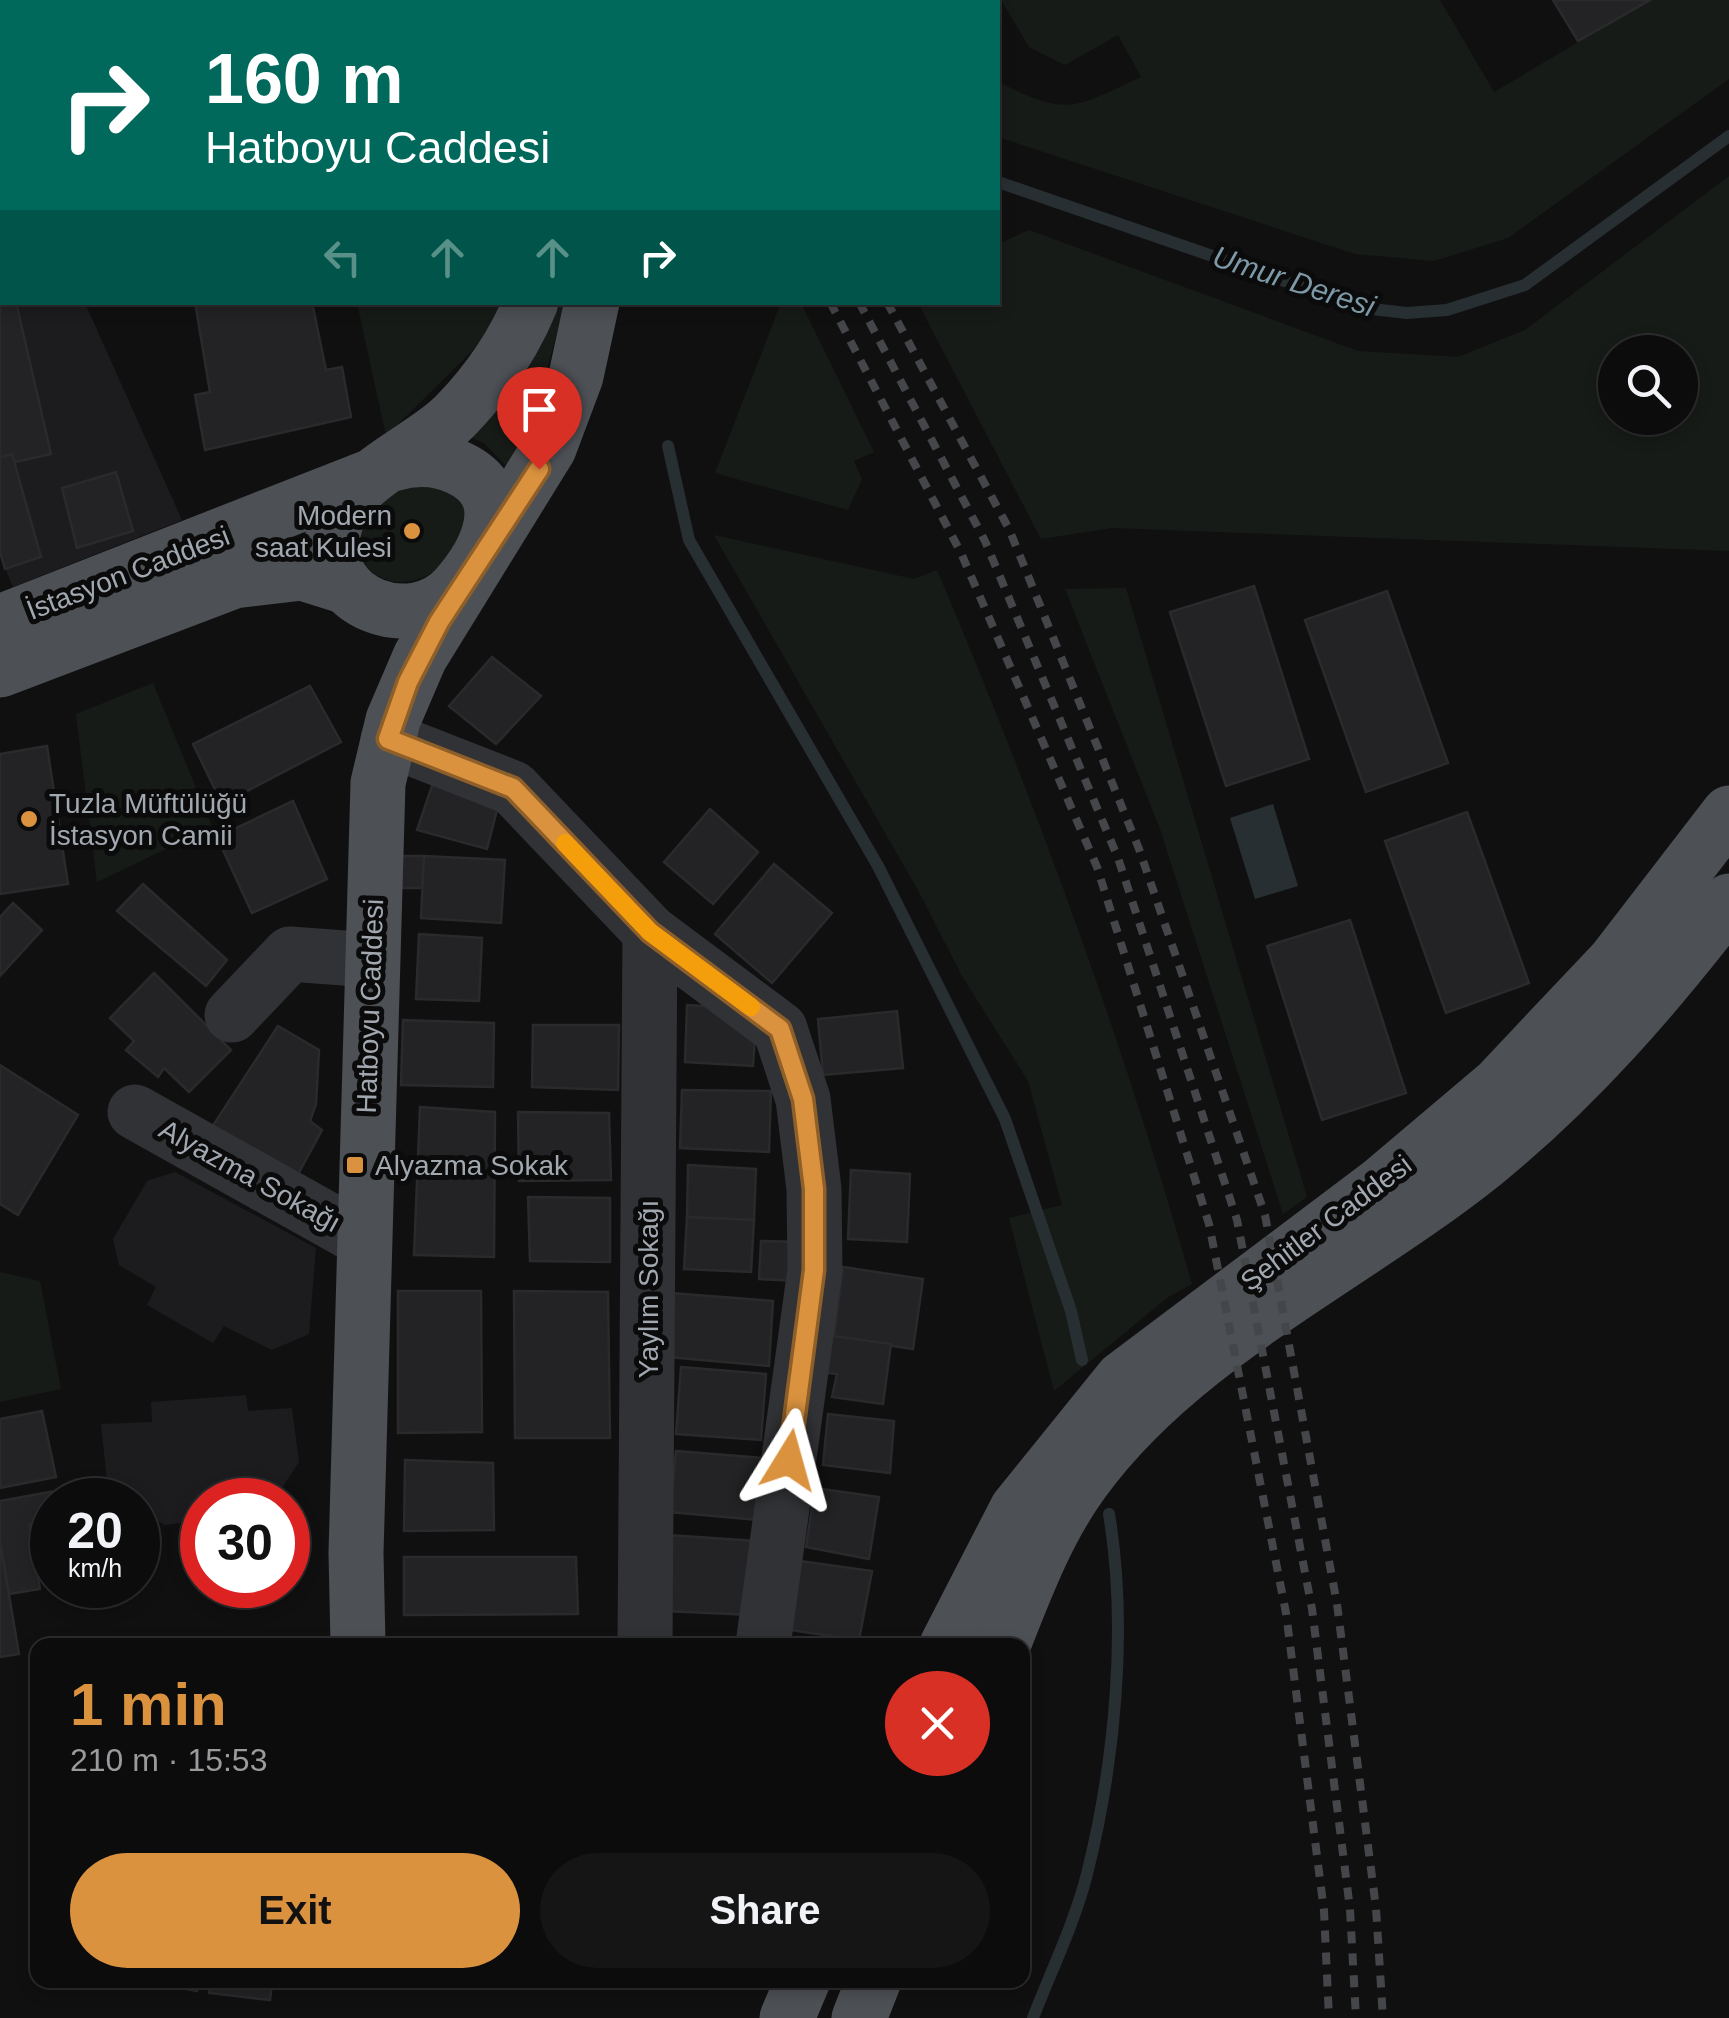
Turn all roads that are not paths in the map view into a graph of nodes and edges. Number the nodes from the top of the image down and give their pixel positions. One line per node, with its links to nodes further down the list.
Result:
1 (530, 305): 3 (main road)
2 (591, 305): 4 (main road, Hatboyu Caddesi)
3 (380, 471): 4 (main road, Hatboyu Caddesi); 5 (main road); 6 (main road, İstasyon Caddesi)
4 (473, 569): 5 (main road, Hatboyu Caddesi); 8 (main road, Hatboyu Caddesi)
5 (352, 592): 7 (main road, İstasyon Caddesi); 9 (main road)
6 (0, 622)
7 (0, 670)
8 (388, 739): 9 (main road, Hatboyu Caddesi); 12 (street)
9 (376, 804): 13 (main road, Hatboyu Caddesi)
10 (1729, 813): 16 (main road, Şehitler Caddesi)
11 (1729, 901): 16 (main road, Şehitler Caddesi)
12 (650, 932): 22 (street, Yaylım Sokağı); 23 (street)
13 (371, 960): 14 (street); 17 (main road, Hatboyu Caddesi)
14 (232, 1015)
15 (136, 1112): 17 (street, Alyazma Sokağı)
16 (1384, 1207): 18 (main road, Şehitler Caddesi)
17 (364, 1240): 21 (main road, Hatboyu Caddesi)
18 (1183, 1354): 19 (main road, Şehitler Caddesi); 20 (main road, Şehitler Caddesi)
19 (1013, 1621): 20 (main road); 24 (main road)
20 (955, 1626)
21 (358, 1638)
22 (645, 1638)
23 (764, 1638)
24 (1030, 1660)
25 (763, 1988): 27 (main road)
26 (800, 1988): 28 (main road)
27 (765, 2018)
28 (787, 2018)

